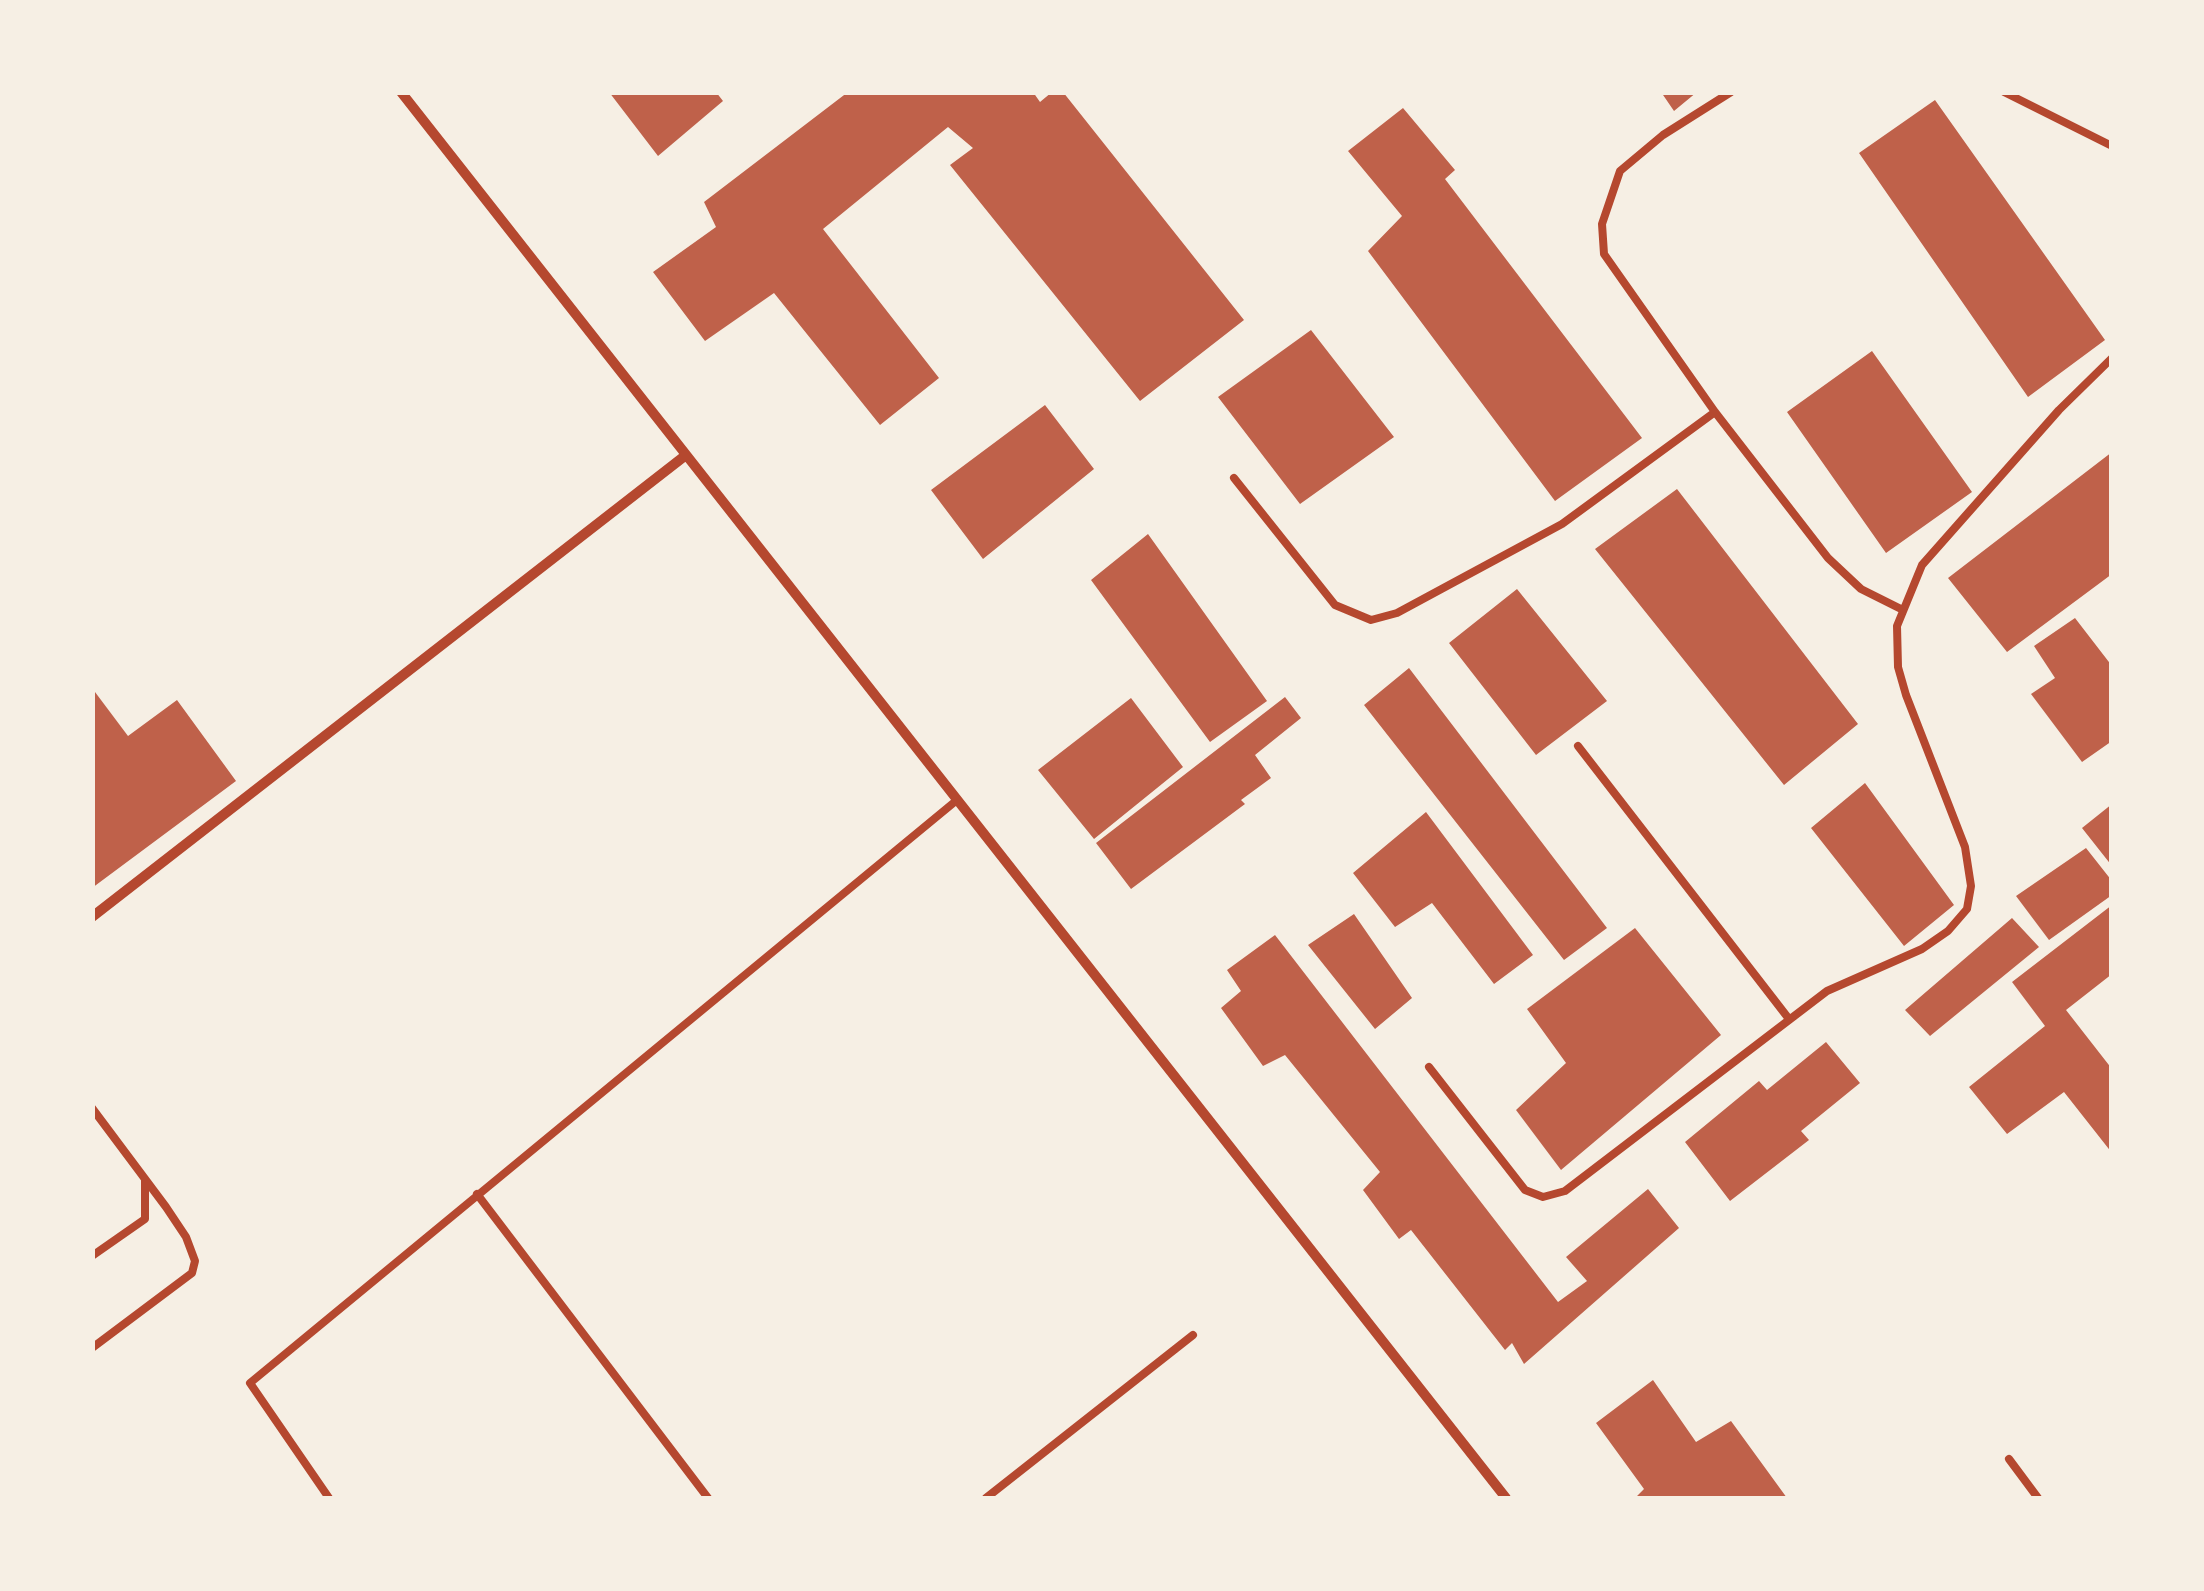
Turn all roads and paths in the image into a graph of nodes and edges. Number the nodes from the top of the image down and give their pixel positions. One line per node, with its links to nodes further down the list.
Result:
1 (401, 92): 7 (street)
2 (1731, 92): 6 (lane)
3 (2004, 92): 4 (lane)
4 (2112, 146)
5 (2112, 358): 9 (lane)
6 (1716, 412): 8 (lane); 9 (lane)
7 (686, 455): 11 (street); 12 (street)
8 (1234, 478)
9 (1903, 610): 13 (lane)
10 (1578, 746): 13 (lane)
11 (957, 800): 17 (lane); 25 (street)
12 (92, 917)
13 (1789, 1019): 14 (lane)
14 (1428, 1067)
15 (92, 1108): 16 (lane)
16 (144, 1176): 18 (lane); 20 (lane)
17 (477, 1194): 22 (lane); 23 (lane)
18 (92, 1256)
19 (1193, 1335): 24 (lane)
20 (92, 1348)
21 (2009, 1459): 26 (lane)
22 (330, 1498)
23 (708, 1498)
24 (986, 1498)
25 (1506, 1498)
26 (2038, 1498)

